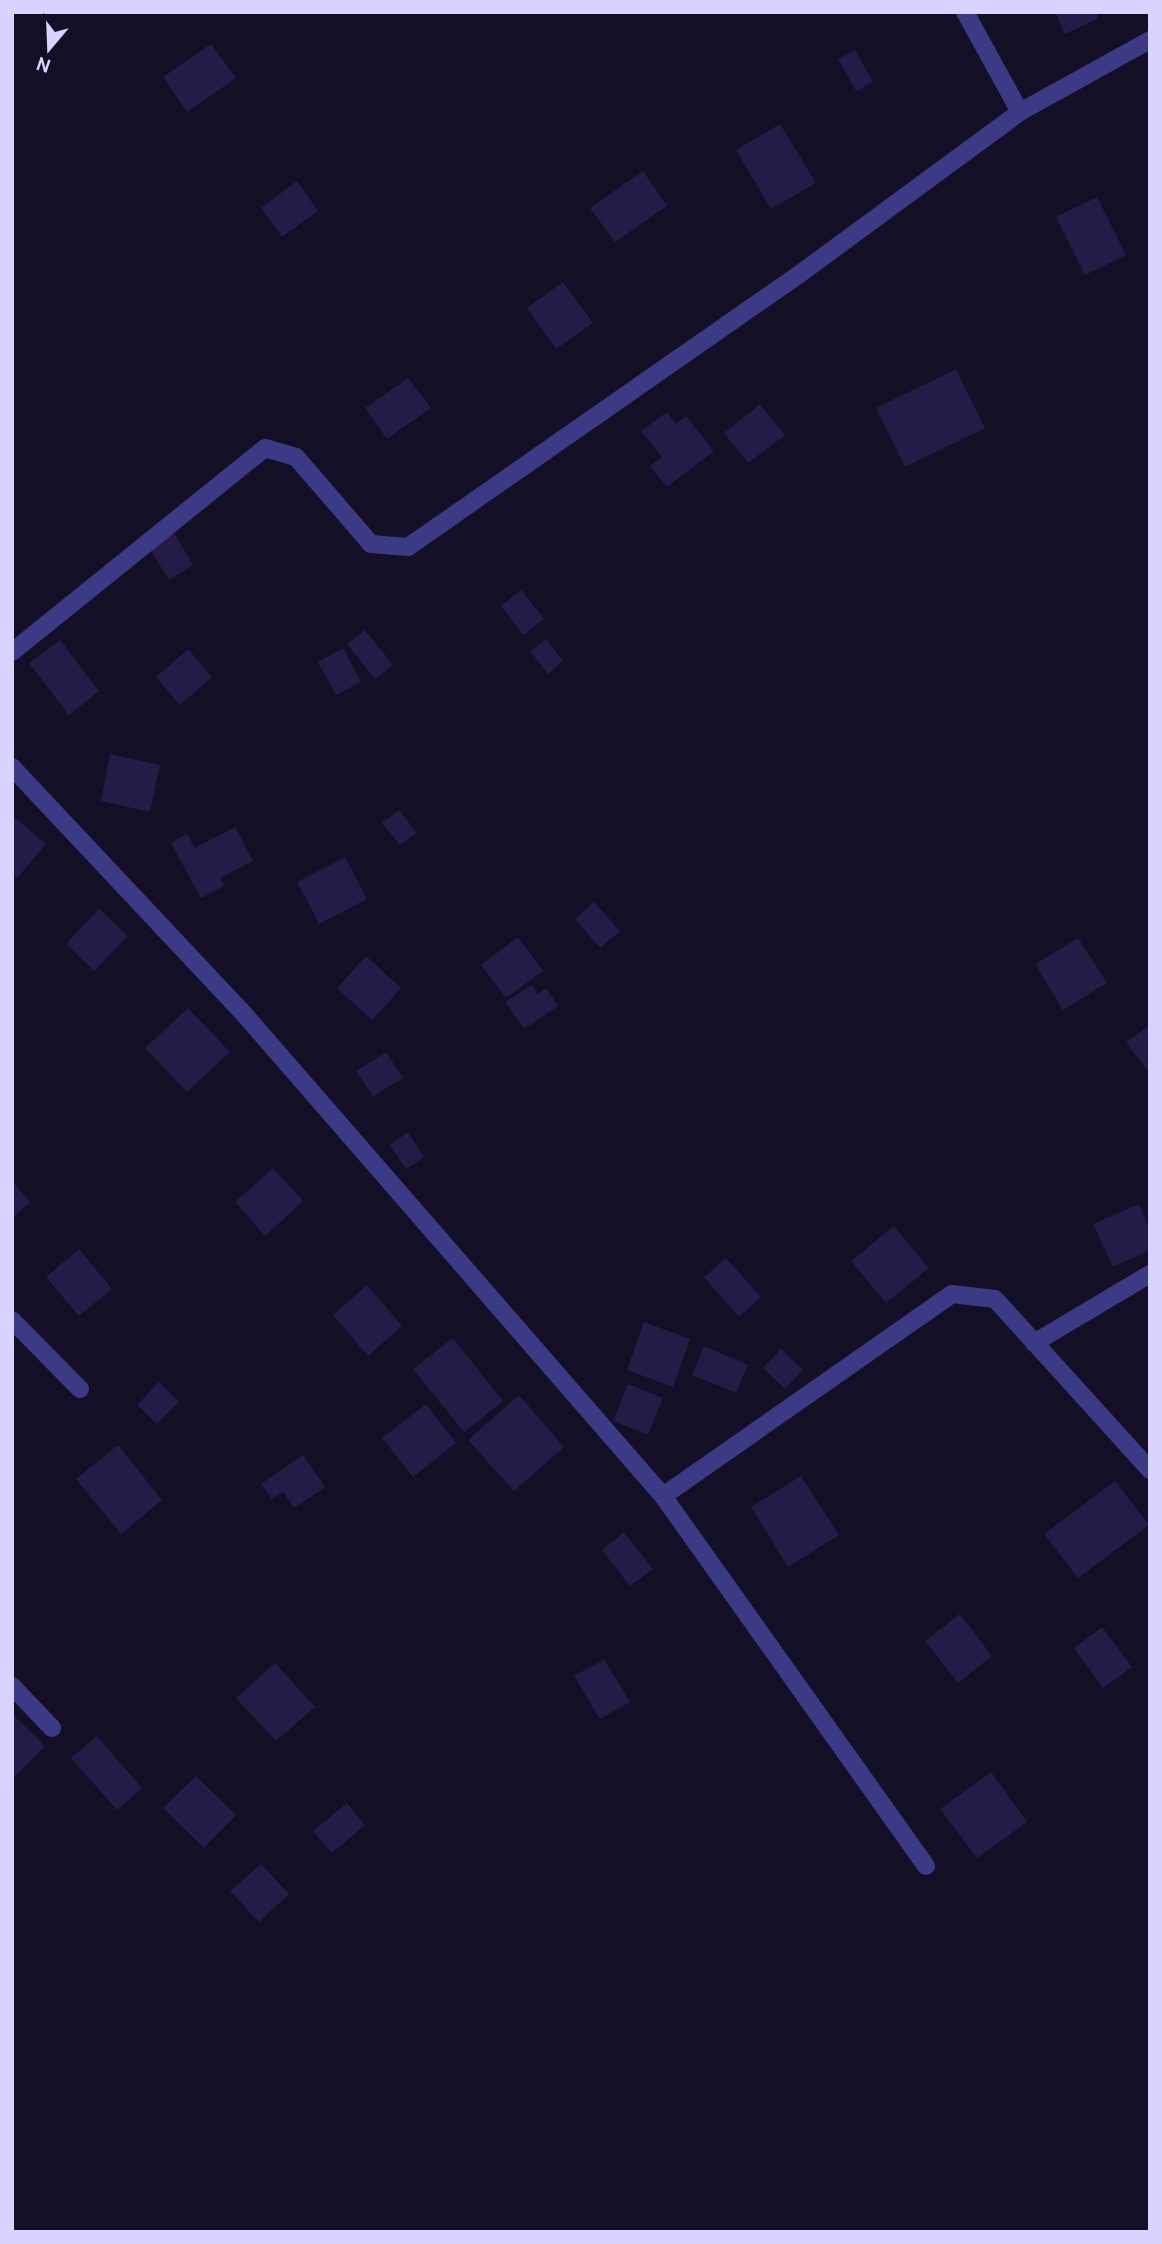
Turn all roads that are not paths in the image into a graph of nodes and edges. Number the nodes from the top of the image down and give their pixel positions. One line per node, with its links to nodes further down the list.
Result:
1 (965, 12): 3 (street)
2 (1150, 40): 3 (street)
3 (1020, 112): 4 (street)
4 (12, 652)
5 (12, 768): 11 (street)
6 (1150, 1274): 8 (street)
7 (12, 1320): 9 (street)
8 (1034, 1343): 10 (street); 11 (street)
9 (80, 1389)
10 (1150, 1470)
11 (663, 1496): 14 (street)
12 (12, 1686): 13 (street)
13 (52, 1728)
14 (926, 1866)

